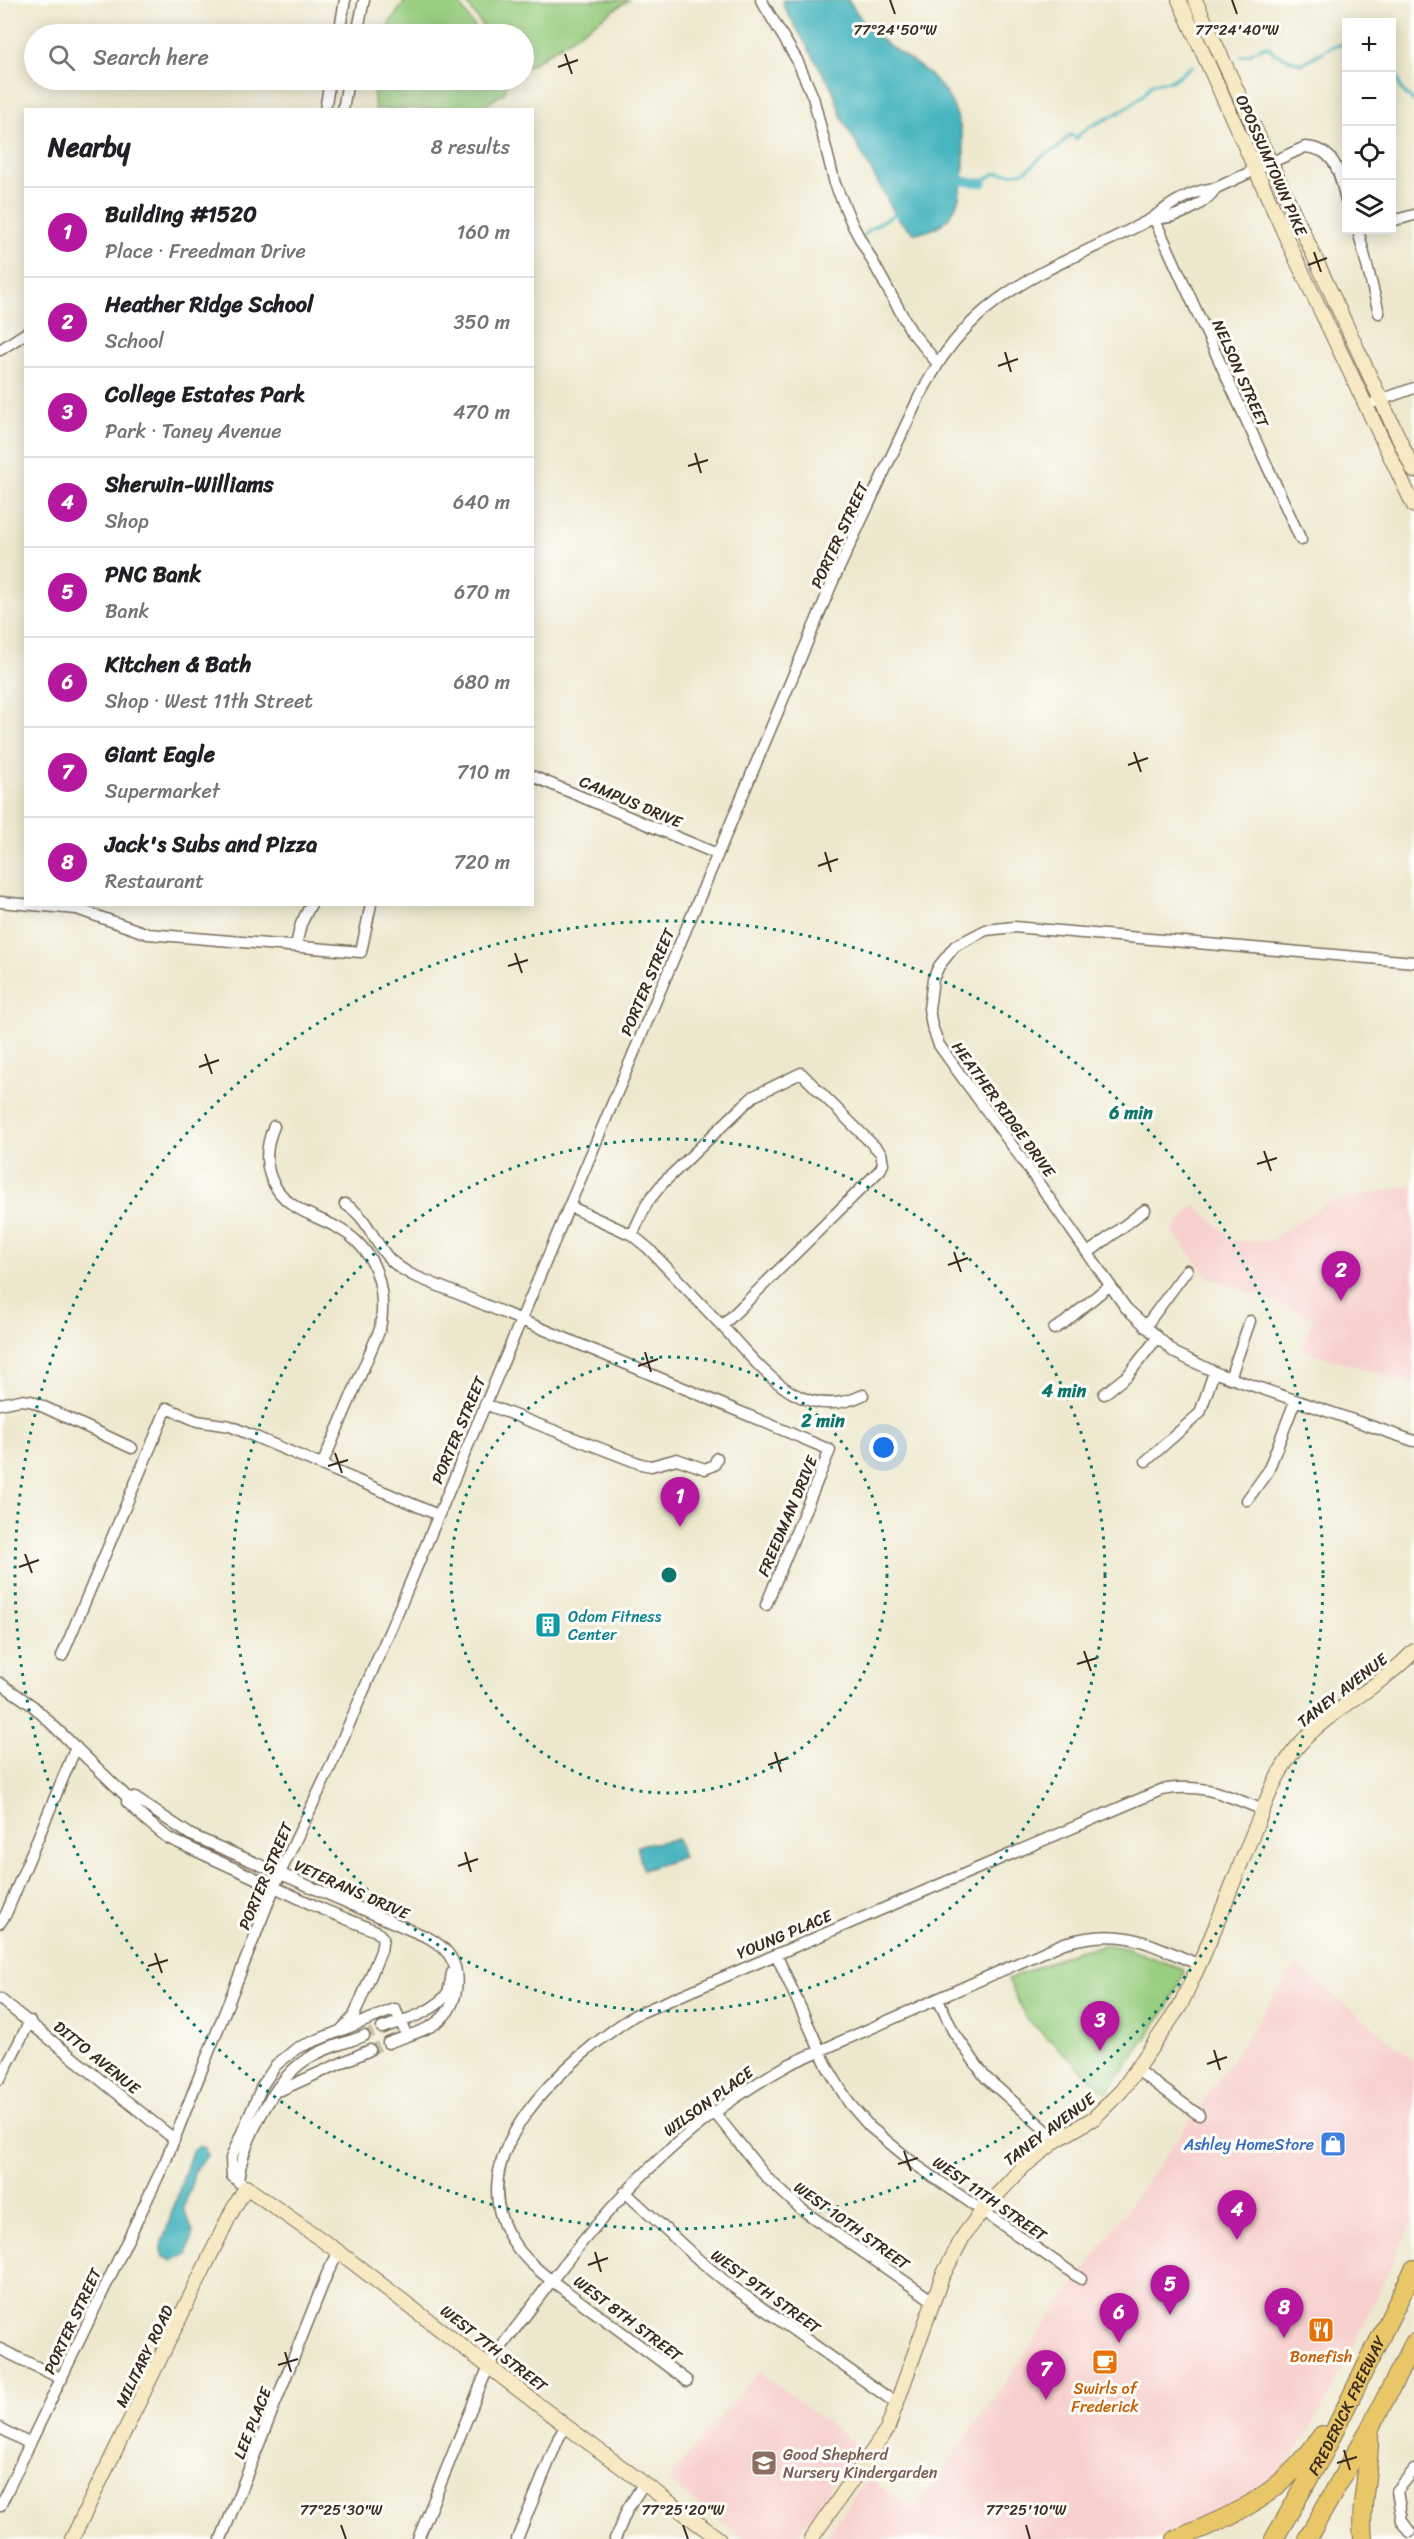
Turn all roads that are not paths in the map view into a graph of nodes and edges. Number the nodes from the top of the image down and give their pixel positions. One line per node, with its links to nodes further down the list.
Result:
1 (345, 0): 6 (street)
2 (364, 0): 7 (street)
3 (761, 0): 22 (street)
4 (1179, 0): 13 (street, OPOSSUMTOWN PIKE)
5 (1195, 0): 12 (street, OPOSSUMTOWN PIKE)
6 (341, 24)
7 (359, 24)
8 (328, 90): 10 (street)
9 (346, 90): 11 (street)
10 (325, 108)
11 (343, 108)
12 (1269, 162): 13 (street, PORTER STREET); 14 (street, PORTER STREET); 24 (street, OPOSSUMTOWN PIKE)
13 (1255, 169): 16 (street, PORTER STREET); 25 (street, OPOSSUMTOWN PIKE)
14 (1342, 185)
15 (1414, 215): 17 (street)
16 (1154, 218): 22 (street, PORTER STREET); 28 (street, NELSON STREET)
17 (1396, 220)
18 (1360, 234): 19 (street)
19 (1379, 313)
20 (24, 334): 21 (street)
21 (0, 350)
22 (938, 364): 30 (street, PORTER STREET)
23 (1414, 388): 24 (street)
24 (1380, 399): 25 (street); 26 (street, OPOSSUMTOWN PIKE)
25 (1367, 406): 27 (street, OPOSSUMTOWN PIKE)
26 (1414, 471)
27 (1414, 506)
28 (1301, 540)
29 (534, 777): 30 (street, CAMPUS DRIVE)
30 (717, 854): 40 (street, PORTER STREET)
31 (0, 902): 32 (street)
32 (24, 904)
33 (44, 906): 36 (street)
34 (310, 906): 36 (street)
35 (371, 906): 36 (street)
36 (296, 945)
37 (1414, 962): 43 (street, HEATHER RIDGE DRIVE)
38 (274, 1126): 63 (street)
39 (345, 1204): 46 (street)
40 (568, 1206): 42 (street); 46 (street, PORTER STREET)
41 (1145, 1210): 43 (street)
42 (632, 1235): 48 (street); 48 (street)
43 (1088, 1253): 45 (street, HEATHER RIDGE DRIVE)
44 (1188, 1270): 49 (street)
45 (1110, 1285): 49 (street, HEATHER RIDGE DRIVE); 50 (street)
46 (520, 1319): 58 (street, PORTER STREET); 66 (street, FREEDMAN DRIVE)
47 (1250, 1322): 53 (street)
48 (722, 1326): 55 (street)
49 (1145, 1327): 51 (street, HEATHER RIDGE DRIVE)
50 (1054, 1329)
51 (1157, 1338): 52 (street, HEATHER RIDGE DRIVE); 54 (street)
52 (1214, 1372): 53 (street, HEATHER RIDGE DRIVE); 62 (street)
53 (1230, 1378): 56 (street, HEATHER RIDGE DRIVE)
54 (1104, 1394)
55 (863, 1395)
56 (1295, 1401): 59 (street, HEATHER RIDGE DRIVE); 64 (street)
57 (0, 1404): 60 (street)
58 (485, 1404): 61 (street); 65 (street, PORTER STREET)
59 (1414, 1441)
60 (132, 1448)
61 (717, 1458)
62 (1146, 1461)
63 (322, 1465): 65 (street); 68 (street)
64 (1247, 1500)
65 (438, 1515): 73 (street, PORTER STREET)
66 (766, 1605)
67 (1414, 1651): 72 (street, TANEY AVENUE)
68 (62, 1656)
69 (0, 1683): 70 (street, VETERANS DRIVE)
70 (76, 1747): 71 (street, VETERANS DRIVE); 75 (street)
71 (127, 1797): 73 (street, VETERANS DRIVE); 74 (street, VETERANS DRIVE)
72 (1263, 1810): 76 (street, YOUNG PLACE); 77 (street, TANEY AVENUE)
73 (280, 1873): 74 (street, PORTER STREET); 78 (street, VETERANS DRIVE)
74 (275, 1886): 84 (street, VETERANS DRIVE); 95 (street, PORTER STREET)
75 (0, 1923)
76 (776, 1954): 89 (street, WEST 11TH STREET); 103 (street, YOUNG PLACE)
77 (1200, 1965): 80 (street, WILSON PLACE); 90 (street, TANEY AVENUE)
78 (453, 1966): 82 (street); 86 (street)
79 (0, 1999): 81 (street, DITTO AVENUE)
80 (938, 2000): 89 (street, WILSON PLACE); 96 (street)
81 (30, 2021): 91 (street); 95 (street, DITTO AVENUE)
82 (400, 2021): 83 (street); 84 (street); 86 (street)
83 (382, 2028)
84 (341, 2030): 97 (street)
85 (364, 2036): 92 (street)
86 (406, 2036): 87 (street)
87 (388, 2043)
88 (370, 2050): 92 (street)
89 (820, 2051): 93 (street, WILSON PLACE); 99 (street, WEST 11TH STREET)
90 (1137, 2070): 94 (street); 96 (street, TANEY AVENUE)
91 (0, 2079)
92 (272, 2098): 97 (street)
93 (714, 2112): 98 (street, WILSON PLACE); 104 (street, WEST 10TH STREET)
94 (1199, 2115)
95 (174, 2139): 109 (street, PORTER STREET)
96 (1057, 2140): 99 (street, TANEY AVENUE)
97 (242, 2185): 100 (street, WEST 7TH STREET); 120 (street, MILITARY ROAD)
98 (625, 2192): 103 (street, WILSON PLACE); 111 (street, WEST 9TH STREET)
99 (982, 2210): 102 (street, WEST 11TH STREET); 104 (street, TANEY AVENUE)
100 (339, 2252): 107 (street, WEST 7TH STREET); 121 (street, LEE PLACE)
101 (1414, 2269): 108 (highway, FREDERICK FREEWAY)
102 (1081, 2279)
103 (552, 2280): 107 (street, WILSON PLACE); 110 (street, WEST 8TH STREET)
104 (933, 2301): 111 (street, TANEY AVENUE)
105 (1414, 2343): 114 (highway, FREDERICK FREEWAY)
106 (0, 2349): 109 (street)
107 (490, 2365): 112 (street, WEST 7TH STREET); 122 (street, WILSON PLACE)
108 (1366, 2369): 127 (highway); 128 (highway, FREDERICK FREEWAY)
109 (62, 2379): 115 (street, PORTER STREET)
110 (687, 2380)
111 (897, 2404): 126 (street, TANEY AVENUE)
112 (566, 2426): 117 (street, WEST 7TH STREET); 123 (street)
113 (0, 2428): 115 (street)
114 (1369, 2430): 129 (highway, FREDERICK FREEWAY); 130 (highway)
115 (30, 2444): 118 (street, PORTER STREET)
116 (1414, 2470): 119 (street)
117 (644, 2482): 124 (street); 125 (street, WEST 7TH STREET)
118 (0, 2506)
119 (1409, 2534)
120 (72, 2539)
121 (221, 2539)
122 (418, 2539)
123 (517, 2539)
124 (615, 2539)
125 (719, 2539)
126 (811, 2539)
127 (1176, 2539)
128 (1274, 2539)
129 (1307, 2539)
130 (1363, 2539)

